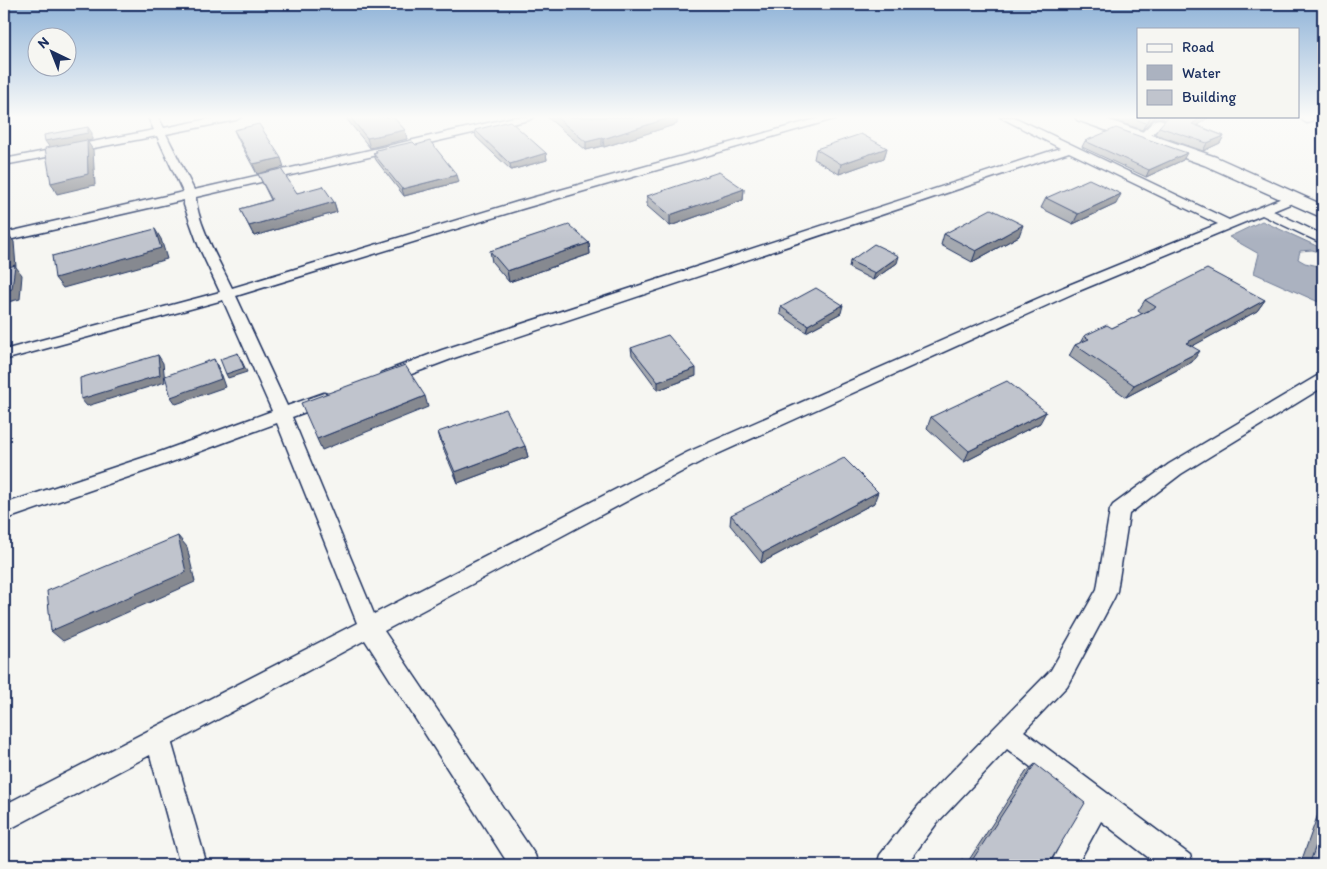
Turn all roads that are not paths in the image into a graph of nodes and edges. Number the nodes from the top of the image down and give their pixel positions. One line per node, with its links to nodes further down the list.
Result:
1 (28, 158): 8 (street)
2 (171, 158): 9 (street)
3 (350, 158): 9 (street)
4 (690, 158): 16 (street)
5 (1042, 158): 18 (street)
6 (1091, 158): 13 (street)
7 (1200, 158): 10 (main road)
8 (4, 162)
9 (190, 194): 14 (street); 16 (street)
10 (1293, 198): 11 (street); 12 (main road)
11 (1262, 211): 13 (street); 15 (street)
12 (1323, 212)
13 (1230, 225): 23 (street)
14 (4, 237)
15 (1323, 240)
16 (228, 294): 17 (street); 21 (street)
17 (4, 355)
18 (378, 380)
19 (1323, 380): 24 (street)
20 (334, 395): 21 (street)
21 (282, 413): 22 (street); 23 (street)
22 (4, 512)
23 (369, 627): 25 (street); 29 (street)
24 (1006, 733): 26 (street); 30 (street)
25 (158, 738): 27 (street); 28 (street)
26 (1097, 802): 31 (street); 32 (street)
27 (4, 819)
28 (193, 865)
29 (525, 865)
30 (890, 865)
31 (1063, 865)
32 (1180, 865)

